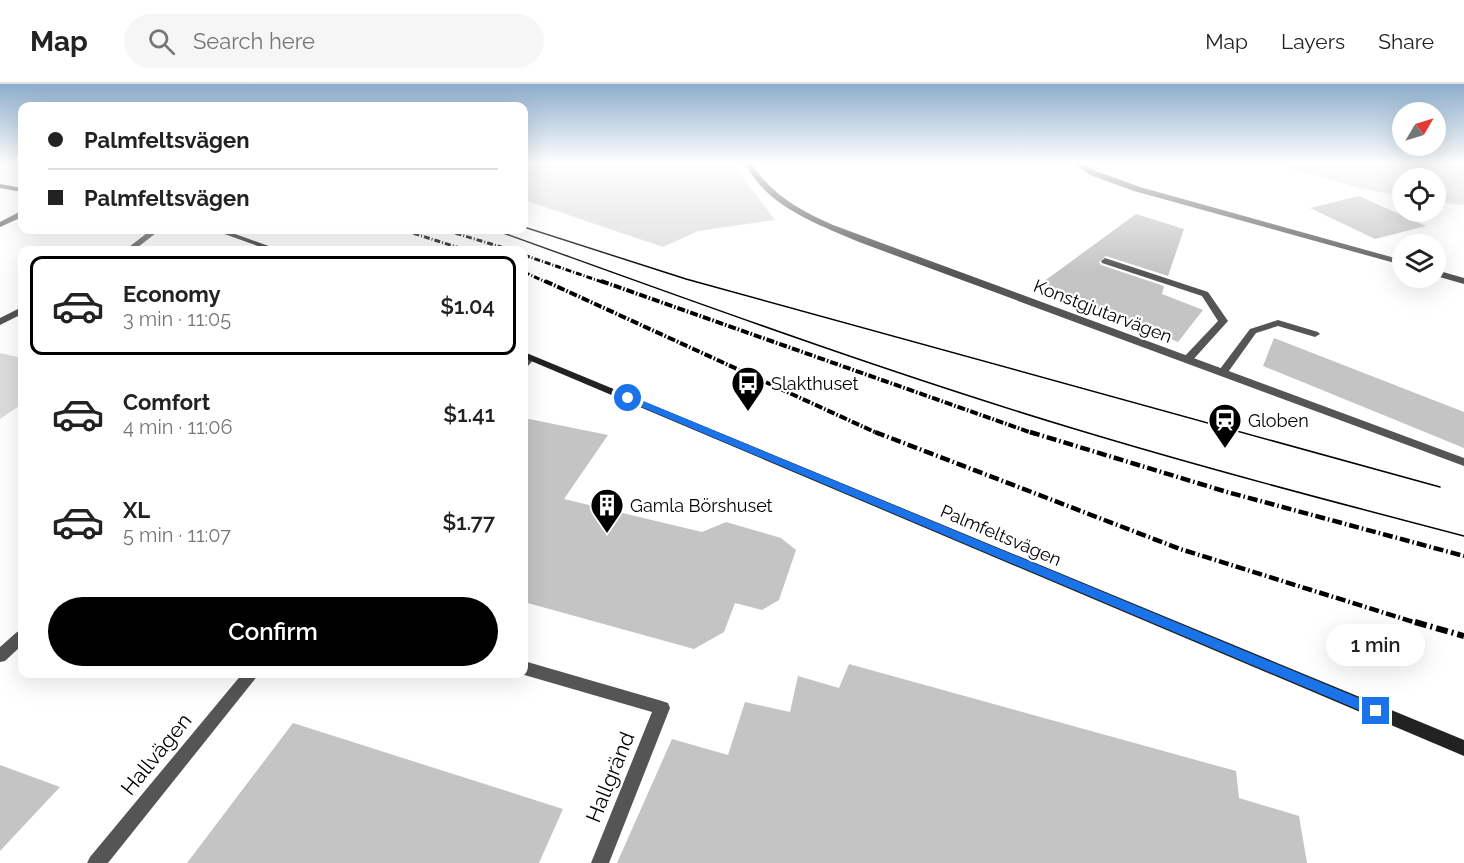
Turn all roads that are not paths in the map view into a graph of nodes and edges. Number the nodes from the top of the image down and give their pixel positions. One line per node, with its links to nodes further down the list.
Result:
1 (781, 199): 17 (street, Konstgjutarvägen)
2 (1174, 199): 9 (street)
3 (18, 216): 4 (street)
4 (0, 225)
5 (151, 234): 7 (street)
6 (229, 234): 8 (main road)
7 (134, 246)
8 (264, 246)
9 (1392, 260)
10 (1105, 261): 17 (street)
11 (1446, 276): 12 (street)
12 (1464, 281)
13 (18, 312): 14 (street)
14 (0, 322)
15 (1315, 334): 18 (street)
16 (528, 360): 24 (main road, Palmfeltsvägen)
17 (1187, 360): 18 (street, Konstgjutarvägen)
18 (1222, 373): 19 (street, Konstgjutarvägen)
19 (1464, 462)
20 (18, 640): 21 (street)
21 (0, 656)
22 (528, 669): 26 (street, Hallgränd)
23 (248, 678): 25 (street, Hallvägen)
24 (1464, 748)
25 (96, 863)
26 (600, 863)

